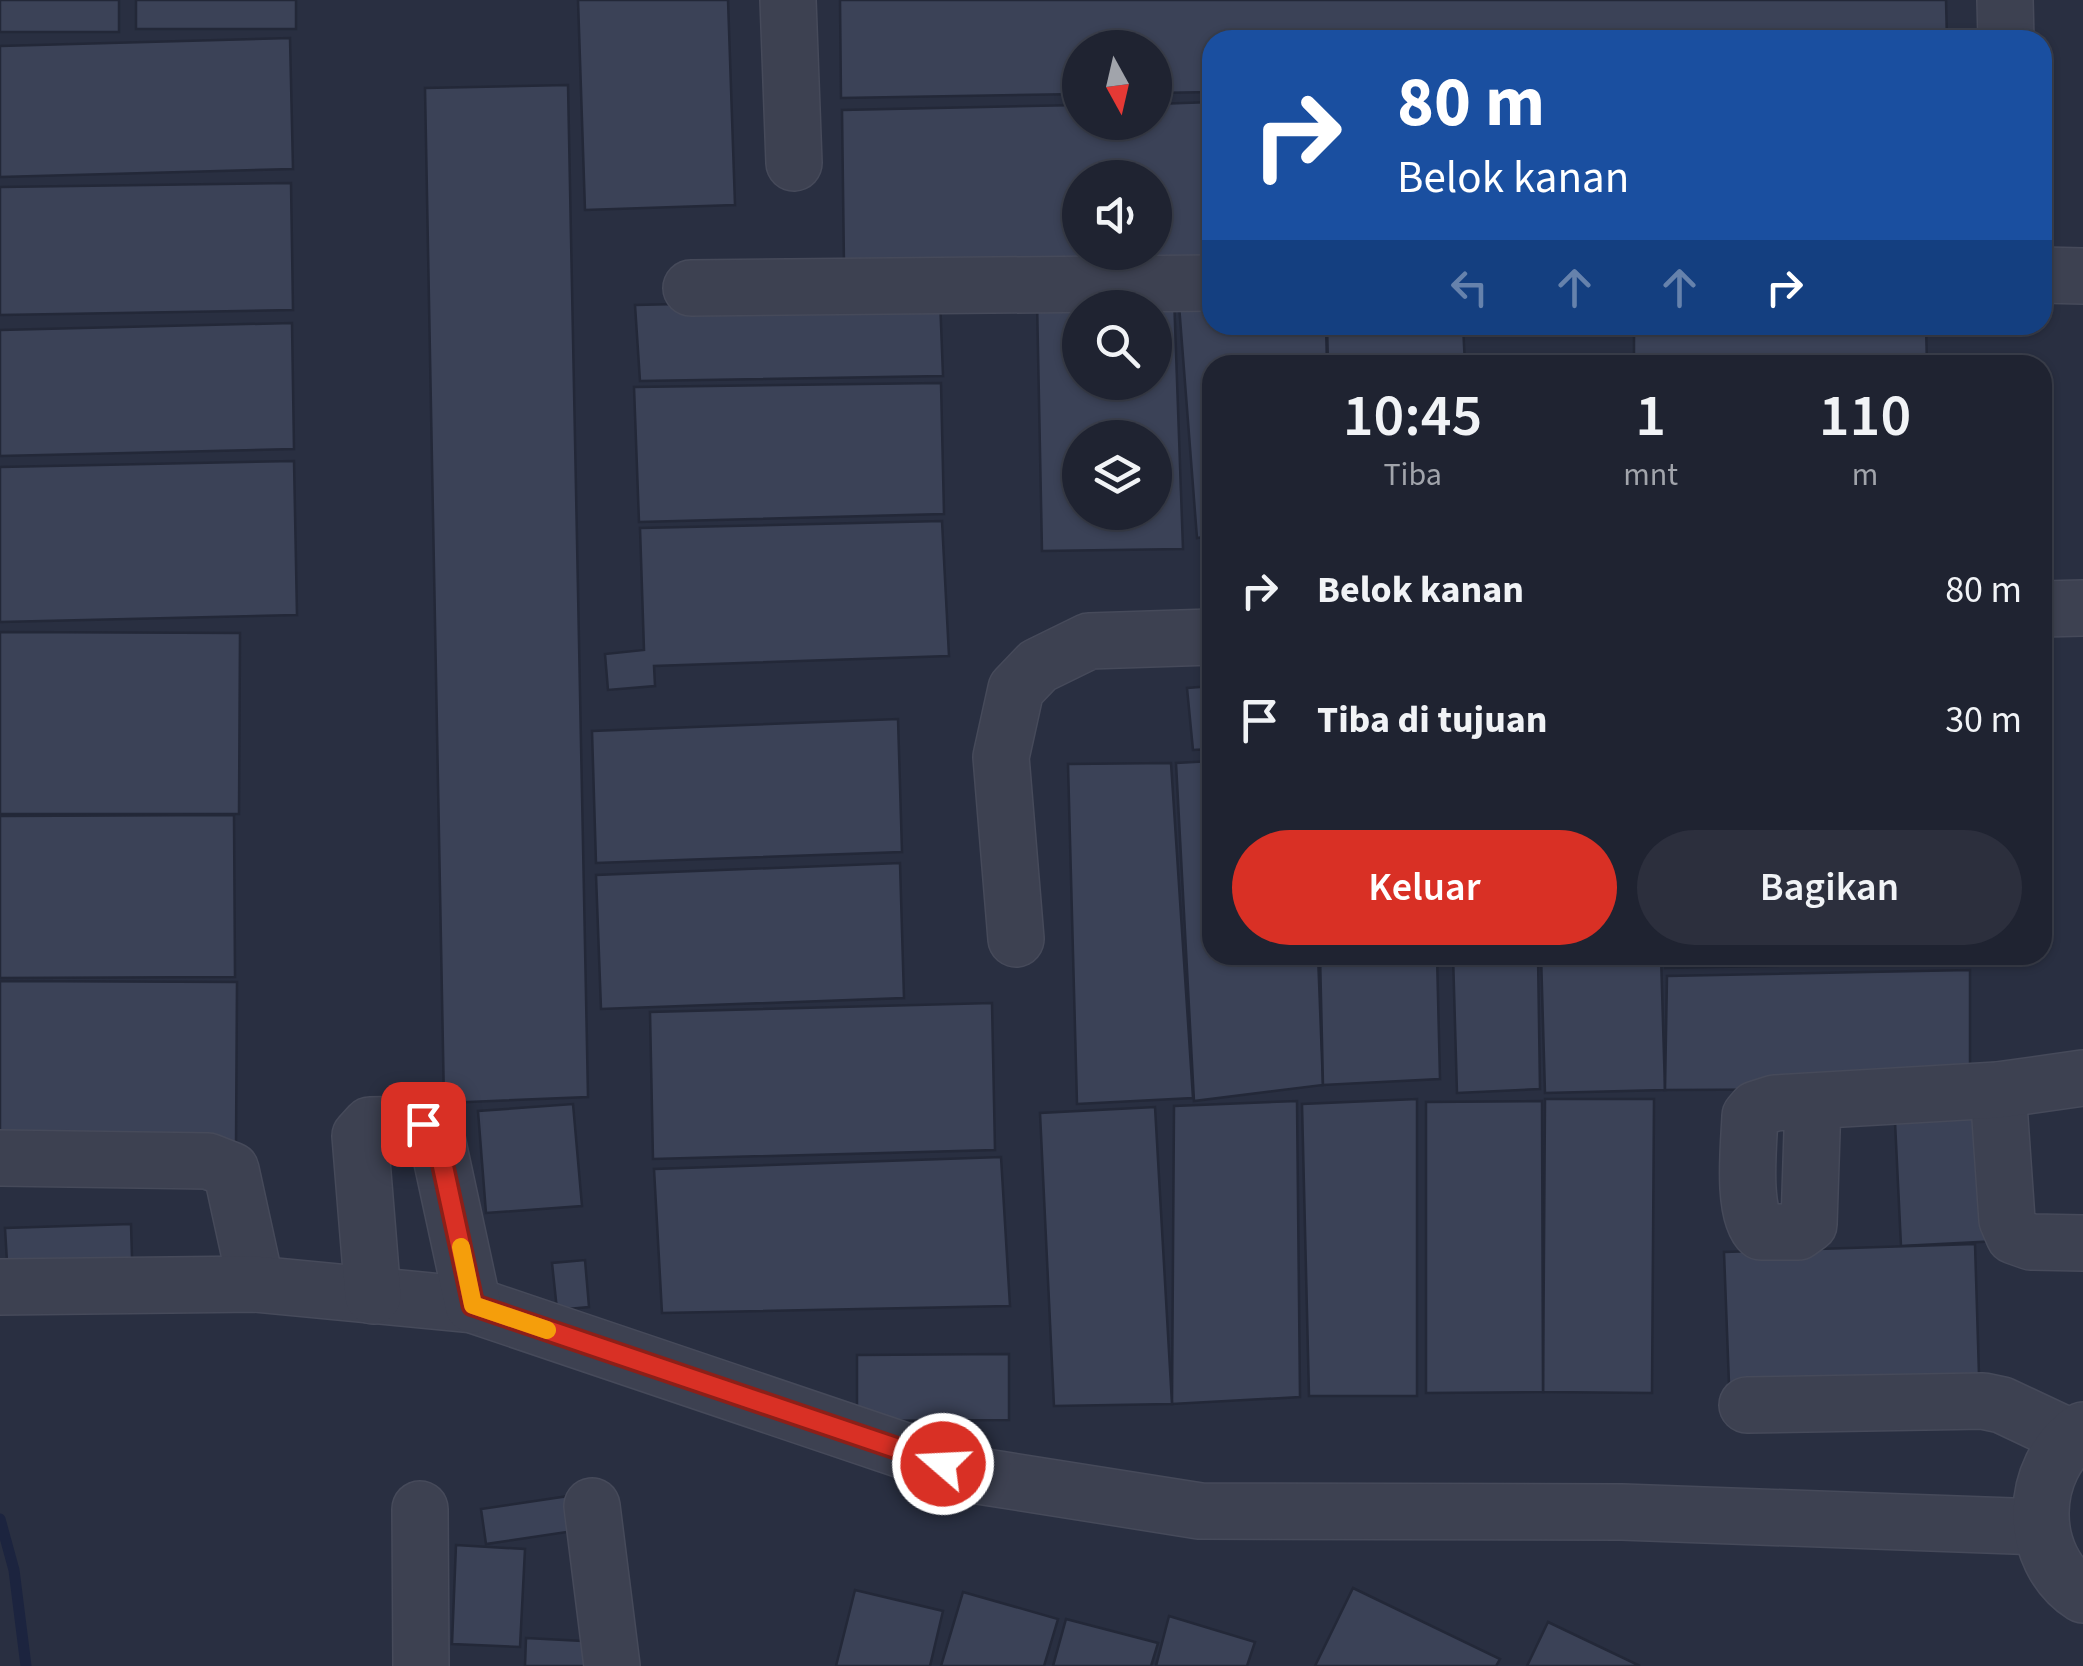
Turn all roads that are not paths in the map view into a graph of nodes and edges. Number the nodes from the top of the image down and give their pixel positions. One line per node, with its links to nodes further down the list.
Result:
1 (788, 0): 4 (street)
2 (2006, 0): 3 (street)
3 (2006, 30)
4 (794, 163)
5 (2052, 276): 6 (street)
6 (2083, 276)
7 (1202, 283): 8 (street)
8 (691, 288)
9 (2083, 608): 10 (street)
10 (2052, 610)
11 (1202, 637): 12 (street)
12 (1016, 939)
13 (2083, 1078): 14 (street)
14 (1998, 1090): 15 (street); 17 (street)
15 (1813, 1101)
16 (0, 1158): 18 (street)
17 (2083, 1243)
18 (256, 1284): 19 (street); 20 (street)
19 (0, 1287)
20 (373, 1296): 21 (street); 21 (street)
21 (473, 1305): 26 (street)
22 (1747, 1406): 23 (street)
23 (2078, 1434): 26 (street)
24 (592, 1506): 29 (street)
25 (420, 1509): 28 (street)
26 (2040, 1527): 27 (street)
27 (2083, 1595)
28 (421, 1666)
29 (612, 1666)

